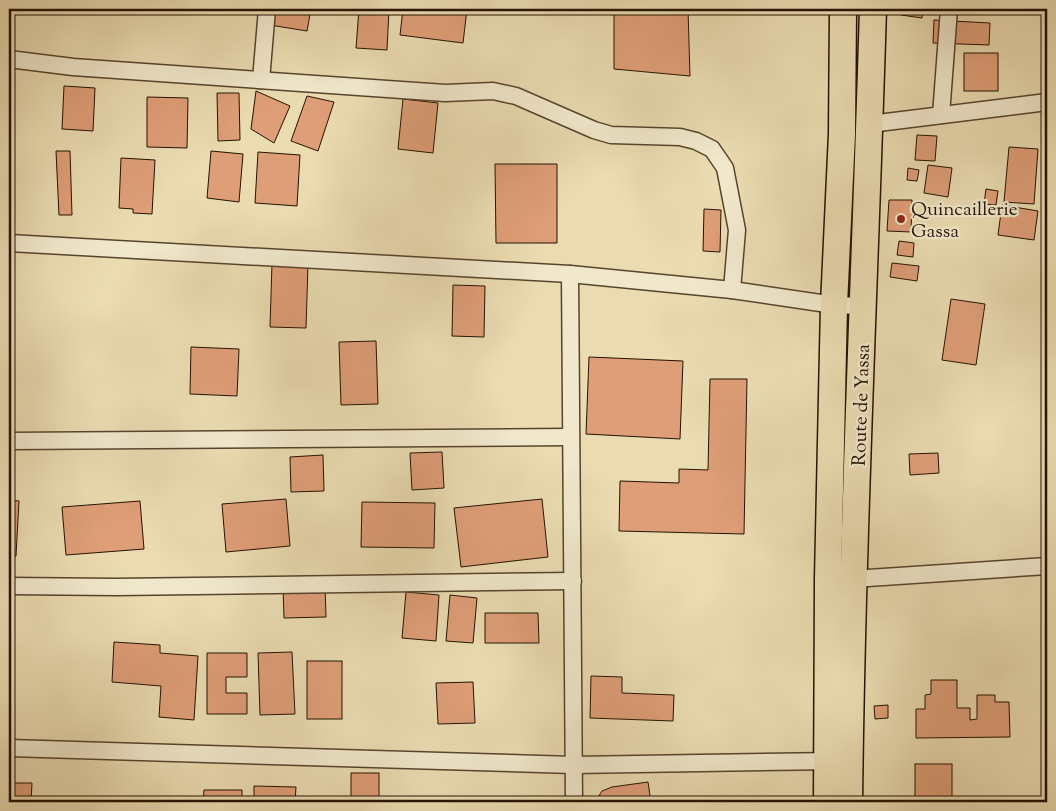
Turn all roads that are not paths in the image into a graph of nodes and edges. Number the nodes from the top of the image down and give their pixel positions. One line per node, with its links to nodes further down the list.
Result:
1 (267, 9): 6 (street)
2 (843, 9): 13 (main road, Route de Yassa)
3 (873, 9): 9 (main road, Route de Yassa)
4 (949, 9): 8 (street)
5 (9, 59): 6 (street)
6 (261, 80): 12 (street)
7 (1047, 102): 8 (street)
8 (941, 115): 9 (street)
9 (870, 124): 14 (main road, Route de Yassa)
10 (9, 243): 11 (street)
11 (570, 274): 12 (street); 15 (street)
12 (732, 290): 13 (street)
13 (834, 305): 14 (street); 22 (main road, Route de Yassa)
14 (864, 306): 18 (main road, Route de Yassa)
15 (570, 437): 16 (street); 19 (street)
16 (9, 441)
17 (1047, 566): 18 (street)
18 (853, 579): 22 (main road, Route de Yassa)
19 (572, 581): 20 (street); 23 (street)
20 (9, 586)
21 (9, 748): 23 (street)
22 (839, 760): 23 (street); 25 (main road, Route de Yassa); 26 (main road, Route de Yassa)
23 (573, 765): 24 (street)
24 (574, 802)
25 (827, 802)
26 (849, 802)

